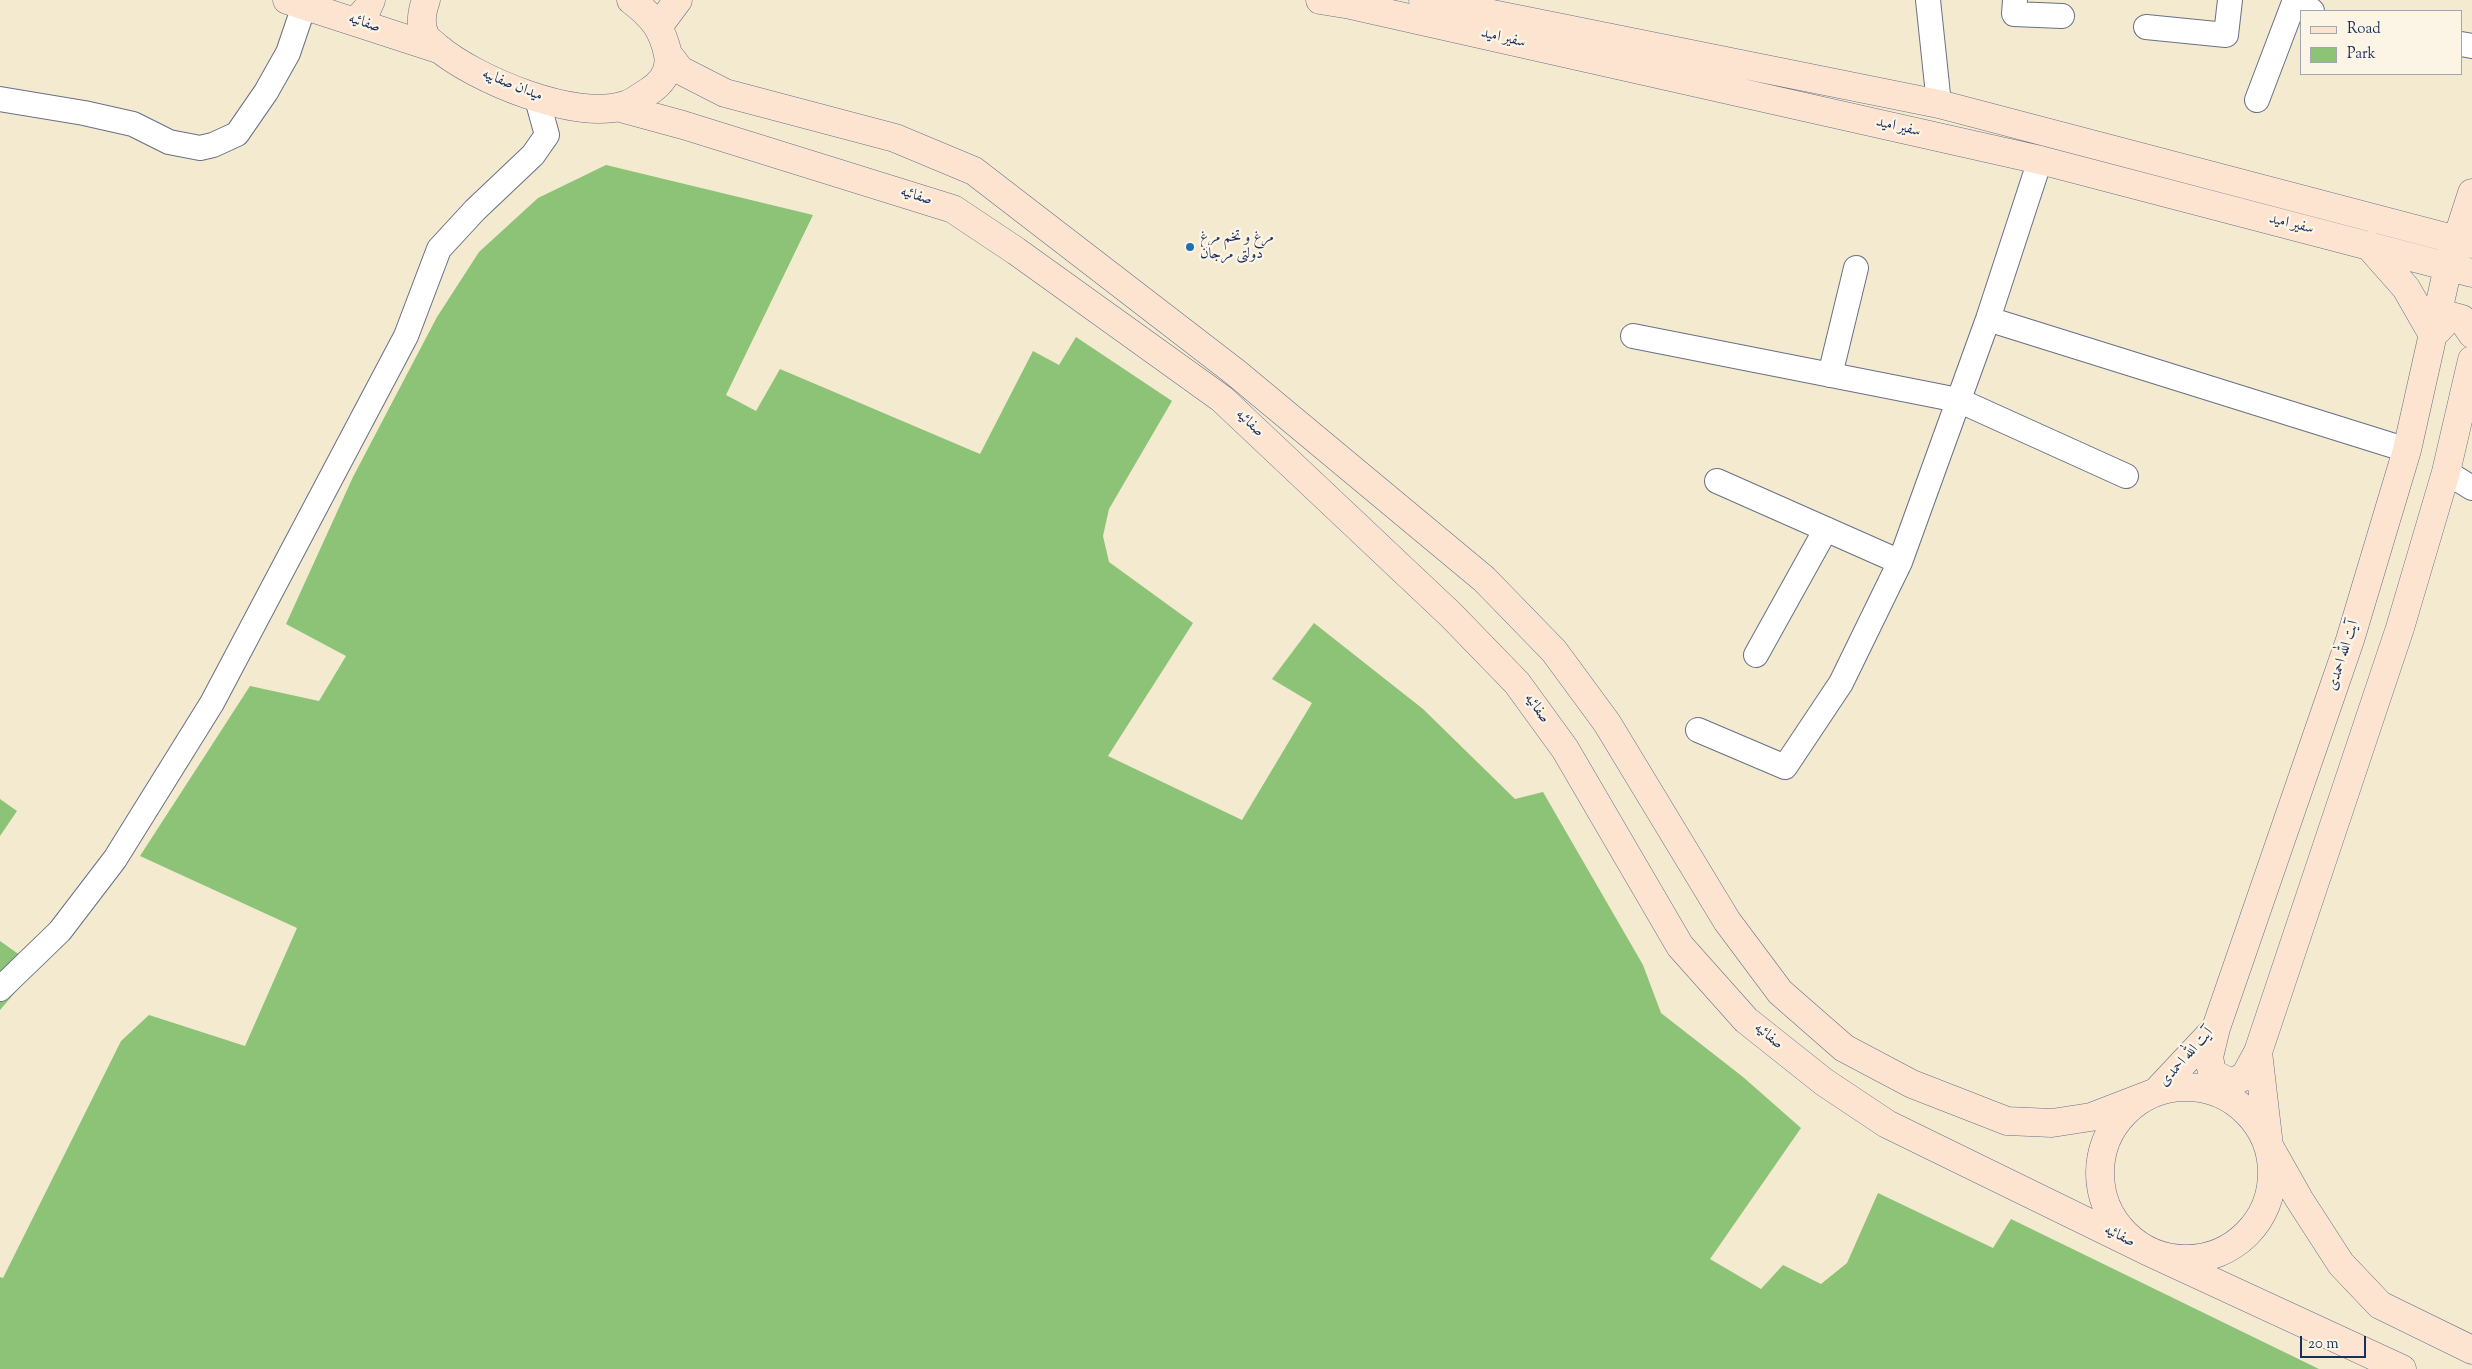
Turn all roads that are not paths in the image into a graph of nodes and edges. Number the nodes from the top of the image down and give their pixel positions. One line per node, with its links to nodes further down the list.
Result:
1 (426, 0): 16 (main road, میدان صفاییه)
2 (631, 0): 14 (main road)
3 (678, 0): 14 (main road)
4 (1320, 0): 23 (main road, سفیر امید)
5 (1423, 0): 21 (main road, سفیر امید)
6 (1928, 0): 21 (street)
7 (2015, 0): 13 (street)
8 (2230, 0): 15 (street)
9 (2296, 0): 12 (street); 20 (street)
10 (296, 3): 11 (main road, صفائیه); 18 (street)
11 (363, 10): 16 (main road, صفائیه)
12 (2311, 10)
13 (2062, 16)
14 (658, 27): 17 (main road)
15 (2146, 27)
16 (441, 50): 19 (main road, میدان صفاییه)
17 (668, 54): 22 (main road, میدان صفاییه); 49 (main road, صفائیه)
18 (0, 99)
19 (537, 99): 22 (main road, میدان صفاییه); 46 (street)
20 (2257, 100)
21 (1939, 104): 25 (main road, سفیر امید)
22 (617, 107): 51 (main road, صفائیه)
23 (2040, 160): 26 (main road, سفیر امید); 30 (street)
24 (2472, 193): 27 (main road, آیت الله احمدی)
25 (2358, 214): 26 (main road); 27 (main road, سفیر امید)
26 (2360, 242): 29 (main road, سفیر امید); 32 (main road)
27 (2464, 242): 29 (main road, آیت الله احمدی)
28 (1856, 268): 35 (street)
29 (2460, 270): 32 (main road, آیت الله احمدی)
30 (1988, 319): 36 (street); 37 (street)
31 (2472, 334): 32 (main road)
32 (2433, 335): 37 (main road, آیت الله احمدی)
33 (1633, 336): 35 (street)
34 (2472, 360): 38 (main road)
35 (1830, 375): 36 (street)
36 (1958, 400): 39 (street); 43 (street)
37 (2407, 450): 47 (main road, آیت الله احمدی)
38 (2446, 472): 41 (street); 48 (main road)
39 (2126, 476)
40 (1717, 480): 42 (street)
41 (2472, 488)
42 (1826, 529): 43 (street); 44 (street)
43 (1900, 562): 45 (street)
44 (1756, 655)
45 (1698, 730)
46 (0, 989)
47 (2216, 1028): 48 (main road); 49 (main road, آیت الله احمدی)
48 (2258, 1052): 50 (main road)
49 (2156, 1092): 50 (main road); 51 (main road)
50 (2269, 1146): 51 (main road); 52 (main road)
51 (2149, 1252): 53 (main road, صفائیه)
52 (2472, 1350)
53 (2402, 1369)

